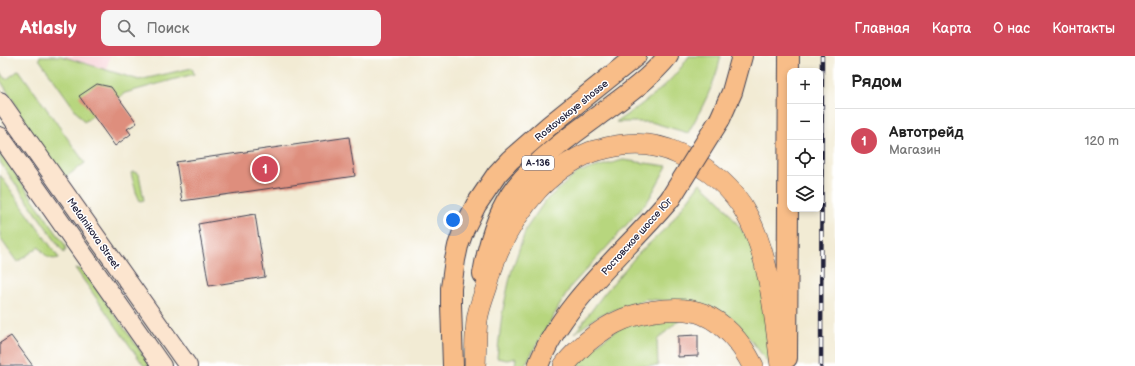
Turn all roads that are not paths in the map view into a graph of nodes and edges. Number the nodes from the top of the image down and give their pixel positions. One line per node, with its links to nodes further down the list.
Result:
1 (636, 56): 10 (main road, Rostovskoye shosse / А-136)
2 (668, 56): 7 (main road, А-136)
3 (742, 56): 12 (main road, Ростовское шоссе Юг, bridge)
4 (789, 56): 16 (main road)
5 (0, 101): 9 (main road, Metalnikova Street)
6 (0, 136): 8 (main road, Metalnikova Street)
7 (478, 316): 11 (highway, А-136); 15 (highway, А-136)
8 (162, 366)
9 (188, 366)
10 (453, 366)
11 (475, 366)
12 (538, 366)
13 (564, 366): 14 (highway)
14 (753, 366)
15 (781, 366)
16 (787, 366)

